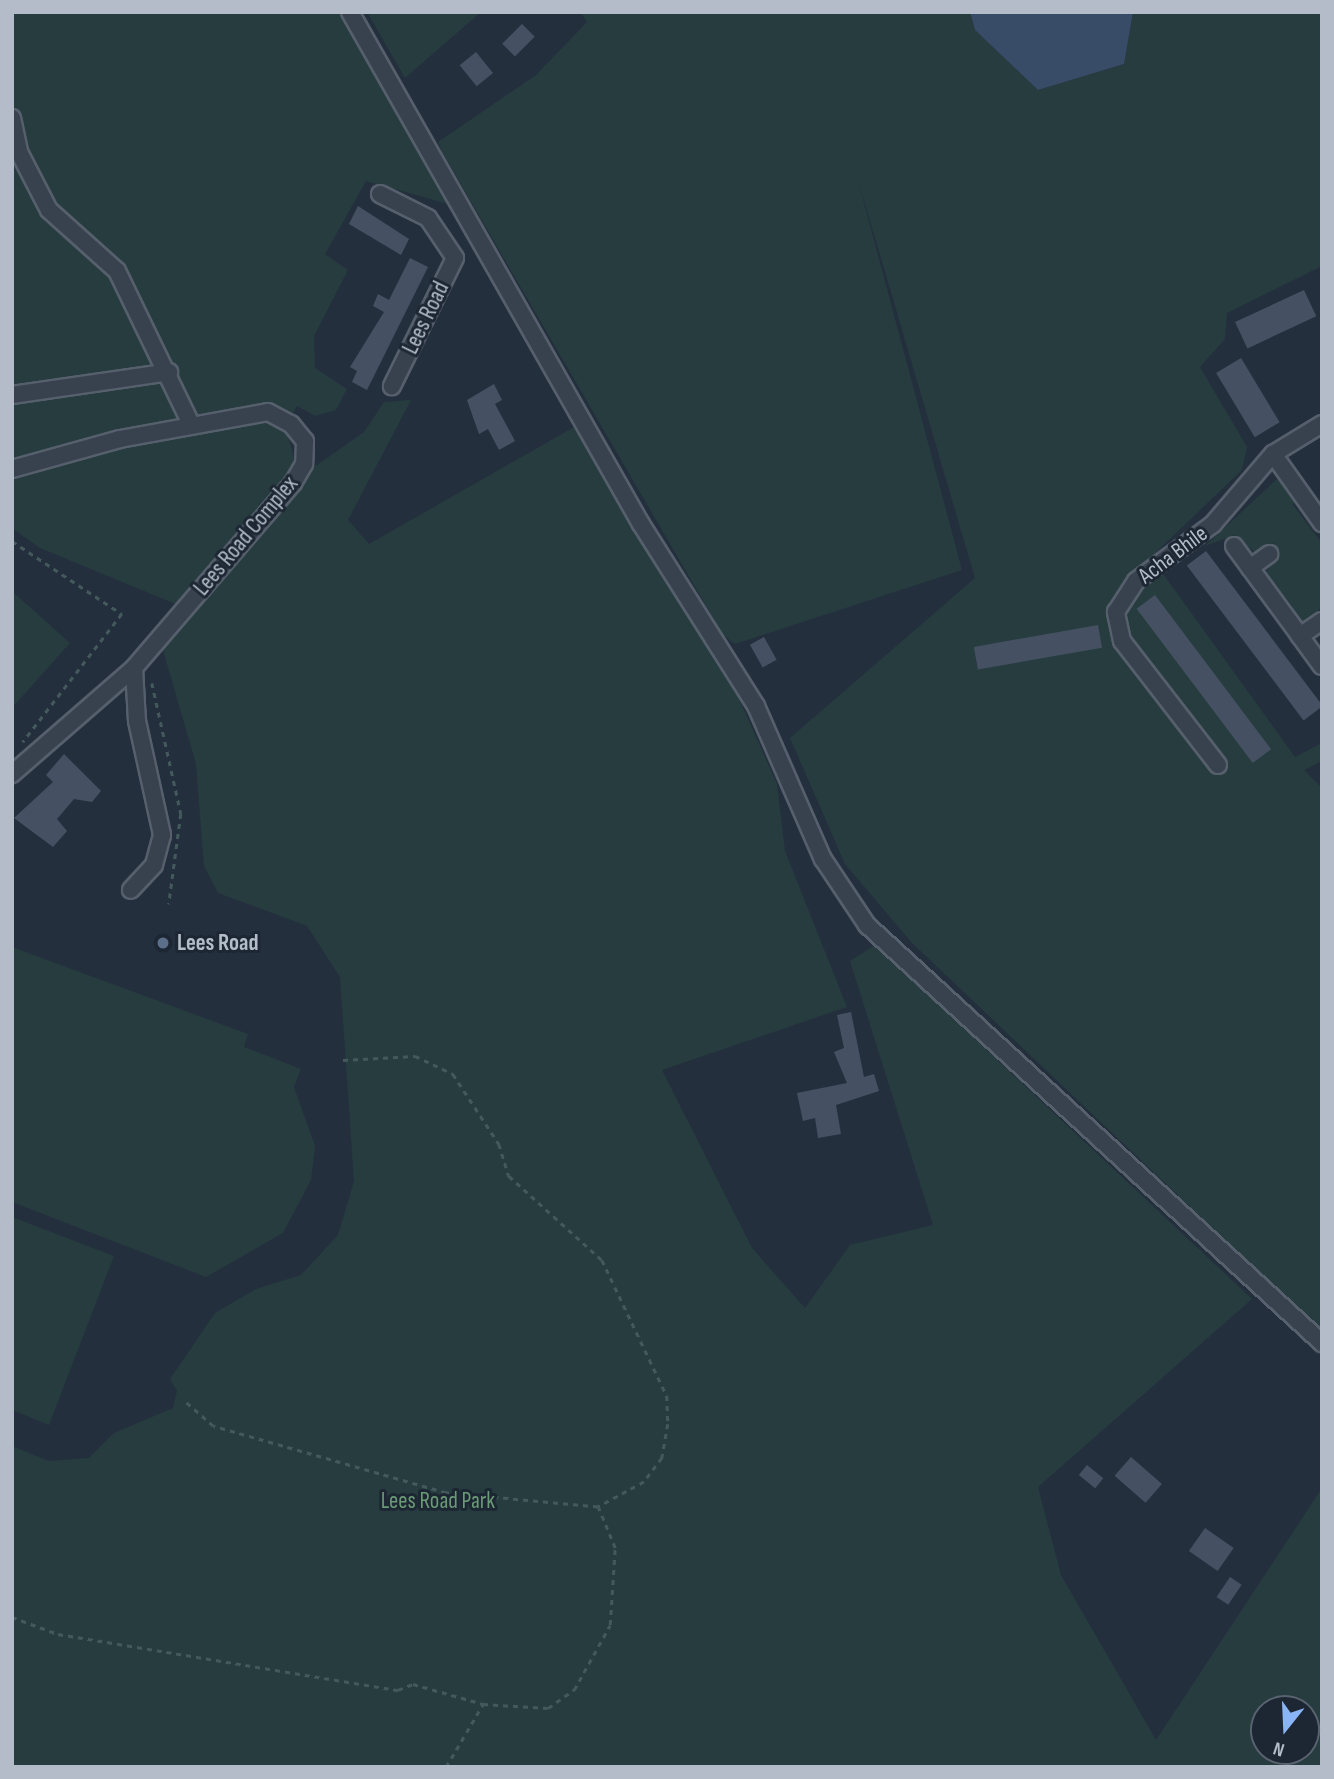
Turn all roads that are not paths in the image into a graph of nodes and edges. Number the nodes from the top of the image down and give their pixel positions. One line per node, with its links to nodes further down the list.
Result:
1 (350, 12): 4 (street)
2 (12, 118): 6 (street)
3 (380, 194): 5 (street, Lees Road)
4 (477, 235): 5 (street, Lees Road); 24 (street)
5 (450, 251): 7 (street, Lees Road)
6 (169, 372): 8 (street); 9 (street)
7 (392, 386)
8 (12, 395)
9 (191, 424): 12 (street, Lees Road Complex); 19 (street, Lees Road Complex)
10 (1322, 424): 11 (street, Acha Bhile)
11 (1273, 454): 13 (street); 21 (street, Acha Bhile)
12 (12, 469)
13 (1322, 523)
14 (1234, 546): 16 (street, Acha Bhile)
15 (1269, 554): 16 (street)
16 (1250, 568): 18 (street, Acha Bhile)
17 (1322, 621): 18 (street)
18 (1300, 636): 20 (street, Acha Bhile)
19 (136, 665): 22 (street, Lees Road Complex); 23 (street)
20 (1322, 666)
21 (1219, 765)
22 (12, 775)
23 (131, 890)
24 (1322, 1343)

